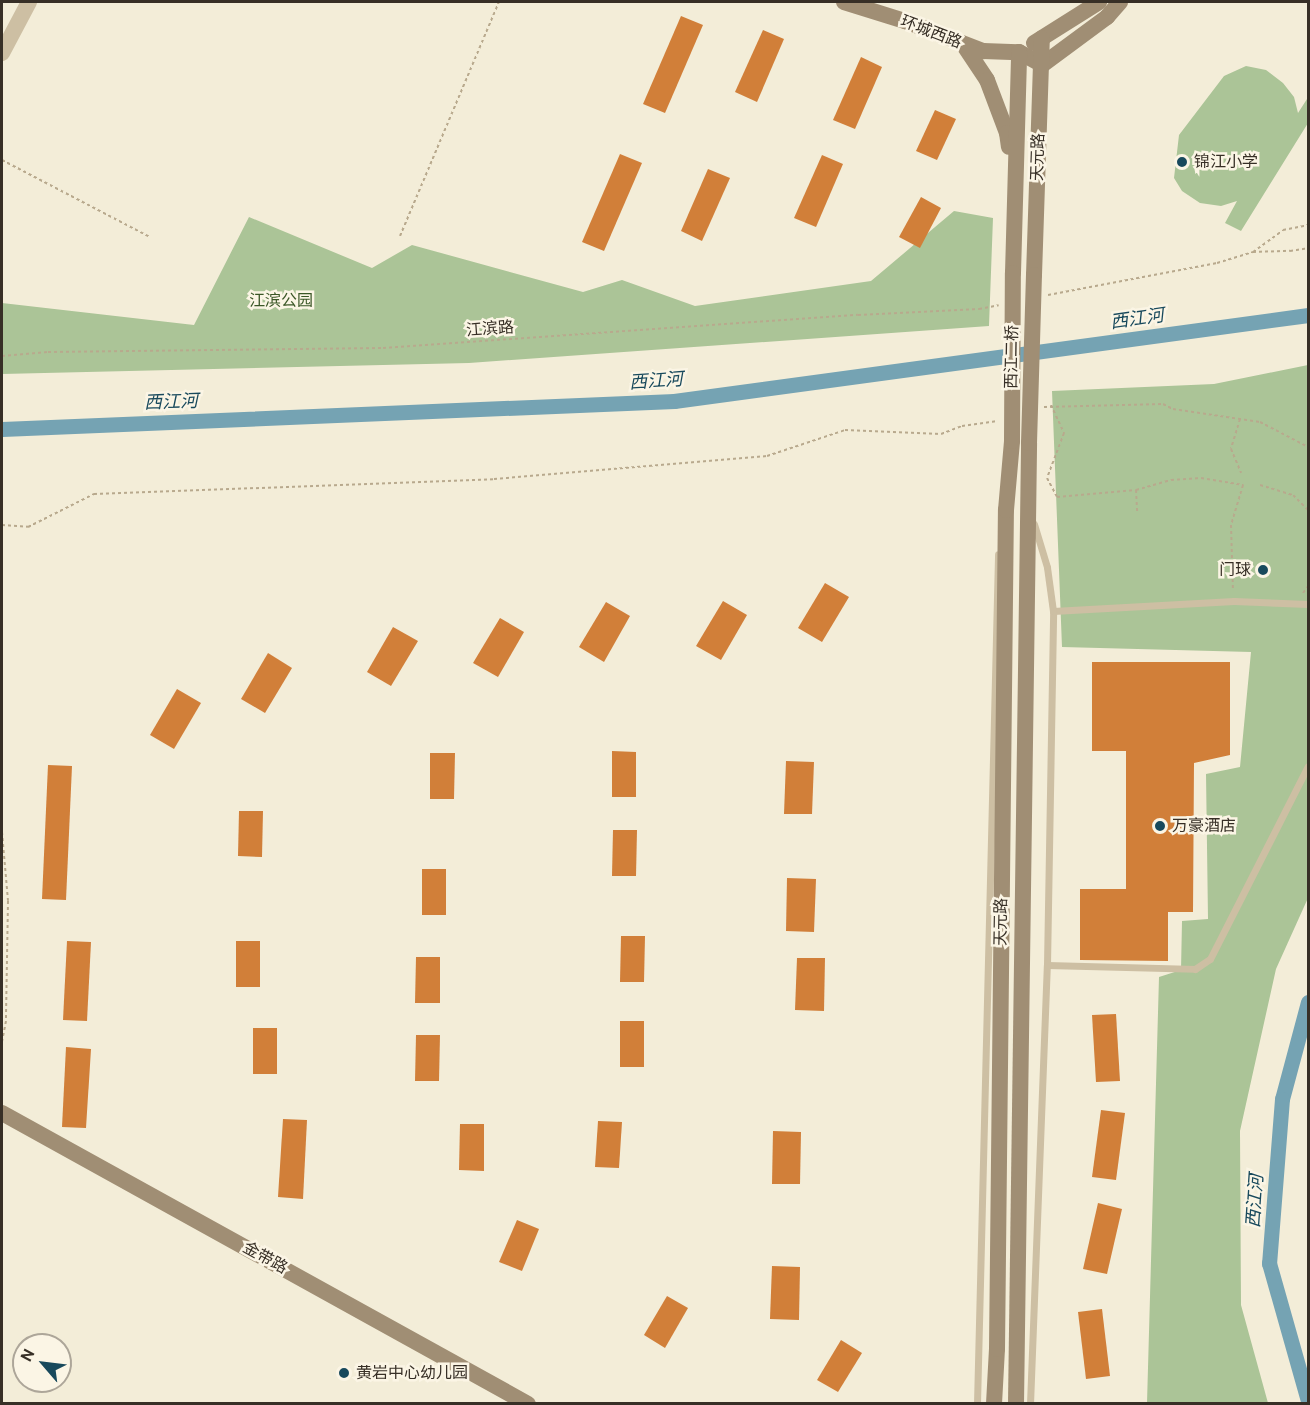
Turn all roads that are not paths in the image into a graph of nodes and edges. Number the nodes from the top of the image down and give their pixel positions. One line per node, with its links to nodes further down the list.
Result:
1 (29, 2): 8 (street)
2 (844, 2): 6 (main road, 环城西路)
3 (1099, 2): 5 (main road)
4 (1120, 2): 9 (main road)
5 (1042, 38): 7 (main road); 9 (main road, 天元路)
6 (963, 44): 7 (main road, 环城西路); 10 (main road)
7 (1019, 52): 9 (main road); 10 (main road, 天元路)
8 (2, 53)
9 (1042, 65): 12 (main road, 天元路)
10 (1015, 194): 11 (main road, 天元路)
11 (1013, 273): 13 (main road, 西江二桥, bridge)
12 (1034, 275): 14 (main road, 西江二桥, bridge)
13 (1012, 441): 15 (main road, 天元路)
14 (1029, 442): 16 (main road, 天元路)
15 (1005, 510): 23 (lane); 24 (main road, 天元路)
16 (1030, 512): 18 (lane); 25 (main road, 天元路)
17 (1308, 604): 18 (lane)
18 (1053, 611): 20 (lane)
19 (1308, 766): 20 (lane)
20 (1047, 965): 26 (lane)
21 (2, 1113): 22 (main road, 金带路)
22 (528, 1404)
23 (977, 1404)
24 (994, 1404)
25 (1016, 1404)
26 (1030, 1404)

